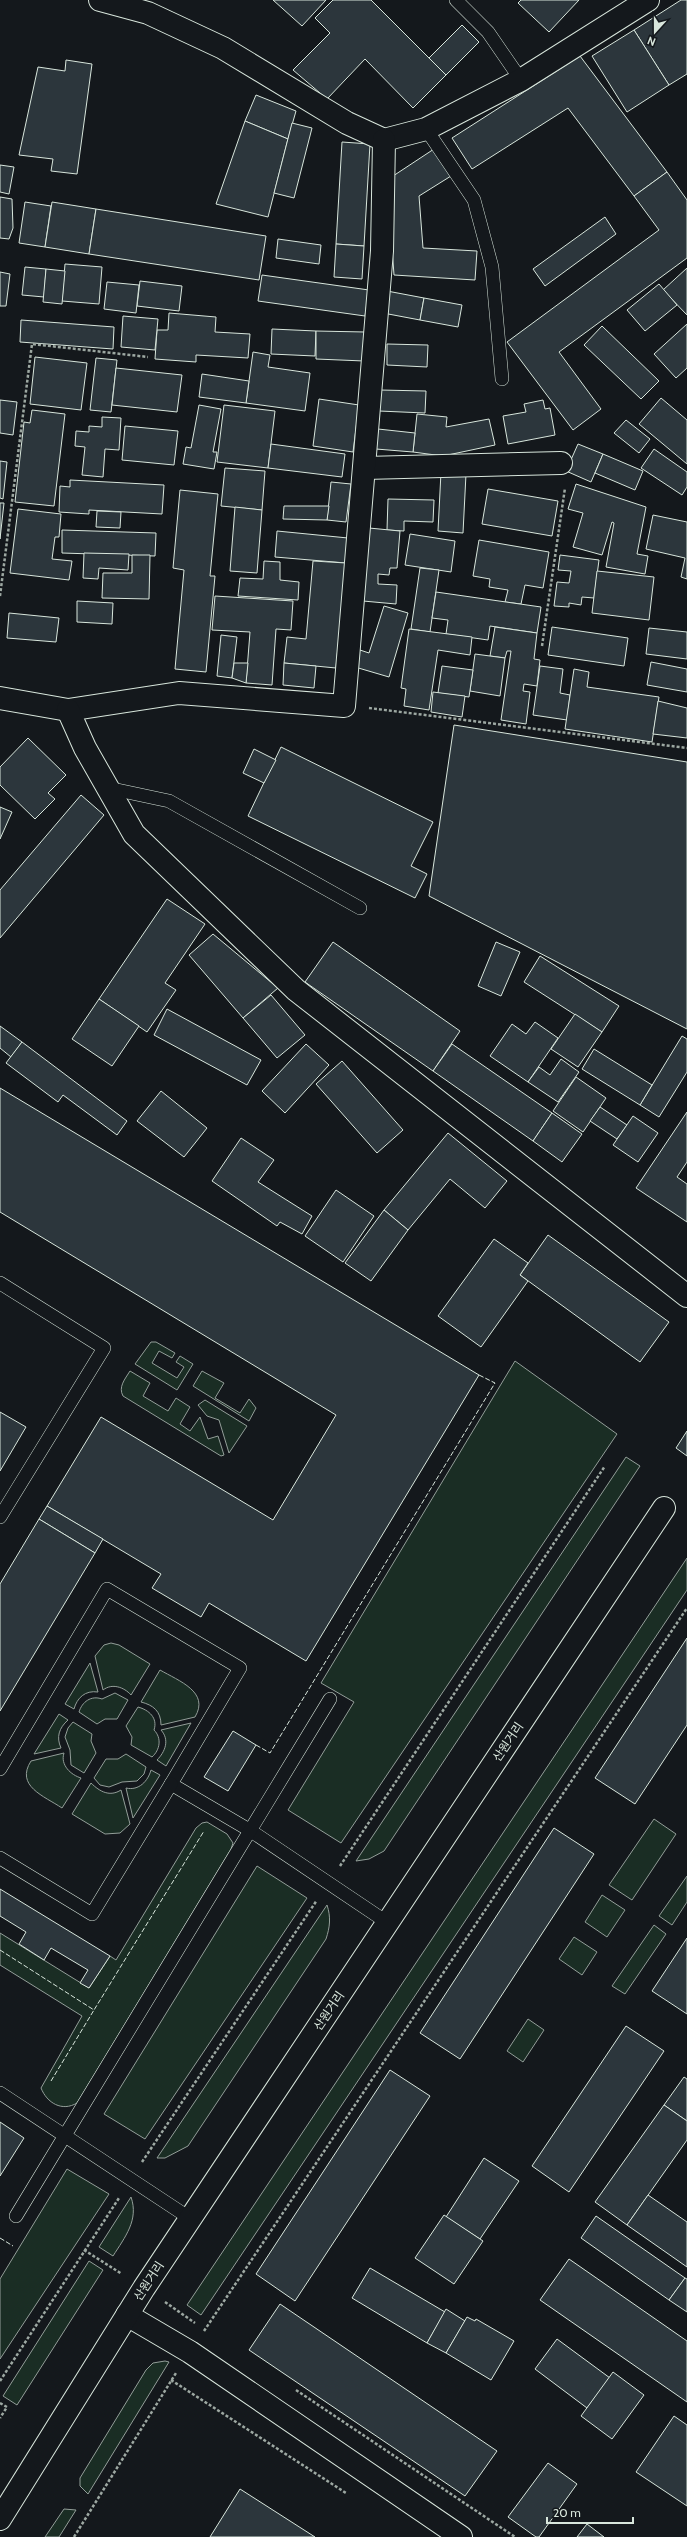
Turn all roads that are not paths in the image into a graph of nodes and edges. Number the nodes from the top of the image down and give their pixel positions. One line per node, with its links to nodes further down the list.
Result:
1 (100, 0): 6 (street)
2 (456, 0): 4 (lane)
3 (648, 0): 4 (street)
4 (521, 80): 5 (street)
5 (426, 129): 6 (street); 7 (lane)
6 (384, 140): 9 (street)
7 (502, 379)
8 (561, 463): 9 (street)
9 (365, 468): 11 (street)
10 (0, 698): 11 (street)
11 (68, 710): 12 (street)
12 (108, 788): 13 (lane); 15 (street)
13 (360, 908)
14 (0, 1283): 17 (lane)
15 (687, 1296)
16 (664, 1508): 23 (street, 산원거리)
17 (0, 1517)
18 (330, 1699): 21 (lane)
19 (0, 1769): 20 (lane)
20 (171, 1784): 21 (lane); 22 (lane)
21 (251, 1831): 23 (lane); 25 (lane)
22 (0, 1858)
23 (388, 1923): 27 (street, 산원거리)
24 (0, 2093): 25 (lane)
25 (66, 2135): 26 (lane); 27 (lane)
26 (16, 2216)
27 (191, 2219): 28 (street, 산원거리)
28 (127, 2315): 29 (street, 산원거리); 30 (street)
29 (0, 2519)
30 (461, 2537)

